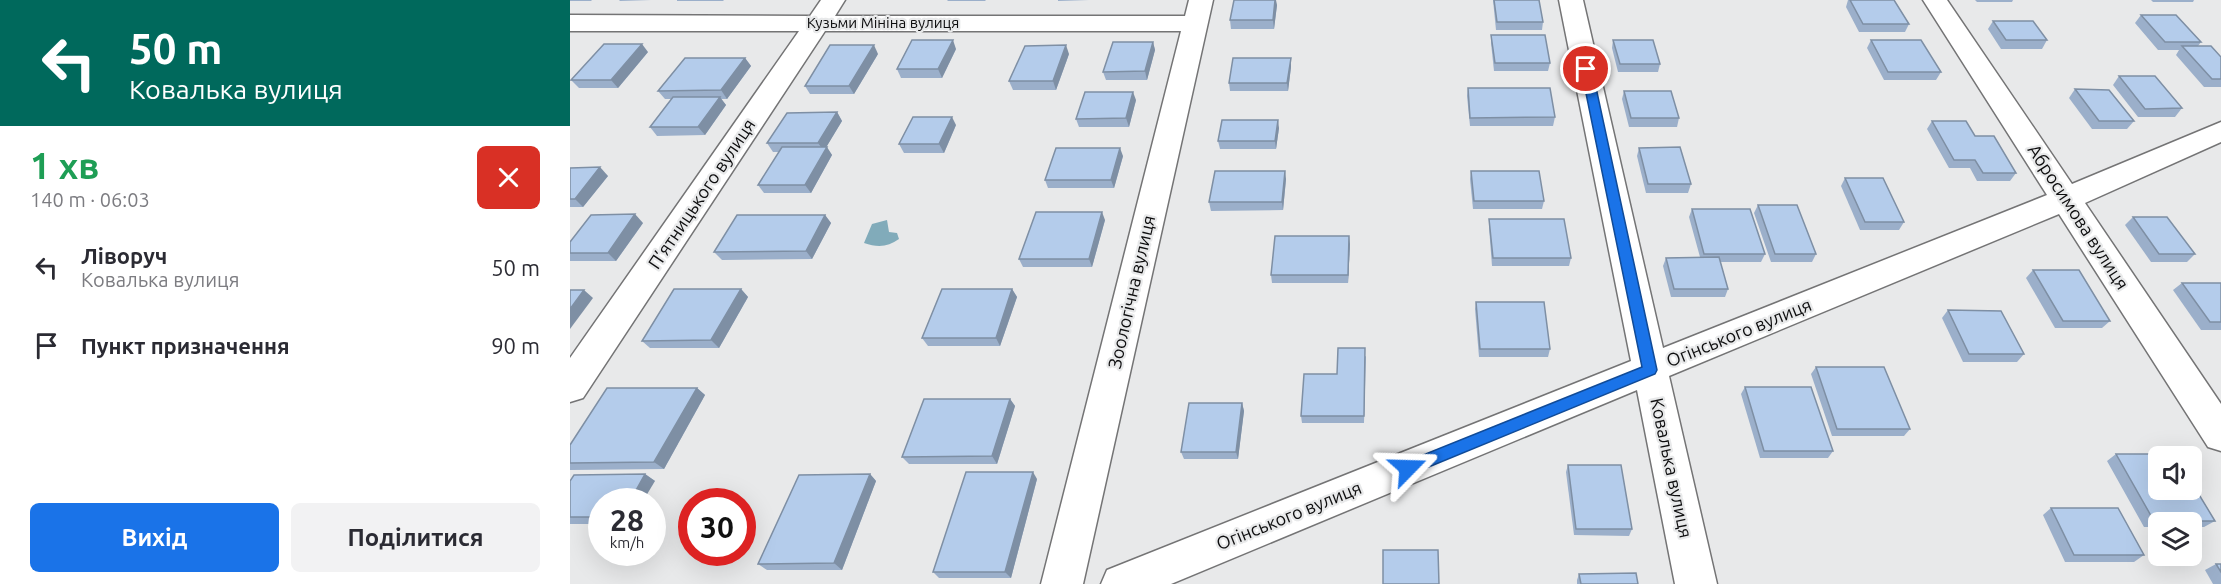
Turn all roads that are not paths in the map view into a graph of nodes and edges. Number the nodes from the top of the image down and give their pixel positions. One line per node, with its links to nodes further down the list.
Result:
1 (1571, 0): 8 (street, Ковалька вулиця)
2 (1935, 0): 7 (street, Абросимова вулиця)
3 (826, 12): 4 (street, Кузьми Мініна вулиця); 5 (street, Кузьми Мініна вулиця); 9 (street, П’ятницького вулиця)
4 (1198, 12): 11 (street, Зоологічна вулиця)
5 (570, 23)
6 (2221, 131): 7 (street, Огінського вулиця)
7 (2066, 199): 8 (street, Огінського вулиця); 10 (street, Абросимова вулиця)
8 (1650, 370): 12 (street, Огінського вулиця); 13 (street, Ковалька вулиця)
9 (570, 387)
10 (2221, 435)
11 (1062, 584)
12 (1122, 584)
13 (1695, 584)

